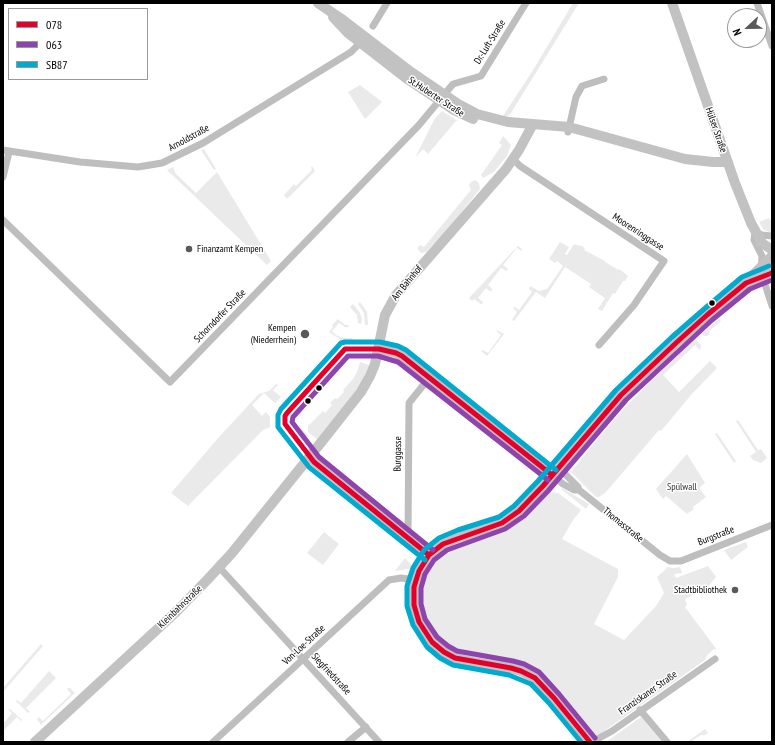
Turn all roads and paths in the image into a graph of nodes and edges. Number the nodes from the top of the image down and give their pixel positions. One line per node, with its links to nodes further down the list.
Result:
1 (318, 3): 7 (street, St.Huberter Straße)
2 (387, 3): 6 (street)
3 (526, 3): 10 (street, Dr.-Luft-Straße)
4 (672, 3): 15 (street, Hülser Straße)
5 (757, 3): 8 (street)
6 (374, 26)
7 (363, 40): 10 (street, St.Huberter Straße); 13 (street, Arnoldstraße)
8 (772, 46)
9 (604, 79): 12 (street)
10 (441, 98): 11 (street, St.Huberter Straße); 17 (street, Schorndorfer Straße)
11 (531, 127): 12 (street, St.Huberter Straße); 14 (street, Am Bahnhof)
12 (568, 130): 15 (street, St.Huberter Straße)
13 (6, 151): 16 (street)
14 (513, 159): 24 (street, Moorenringgasse); 25 (street, Am Bahnhof)
15 (728, 162): 18 (street, Hülser Straße)
16 (3, 178)
17 (3, 220)
18 (755, 232): 19 (street); 20 (street, Hülser Straße); 22 (street)
19 (772, 236)
20 (772, 250)
21 (772, 256): 22 (street)
22 (765, 272): 23 (street); 28 (street)
23 (772, 306)
24 (599, 345)
25 (379, 349): 26 (street, Thomasstraße); 27 (street, Am Bahnhof)
26 (430, 378): 28 (street, Thomasstraße); 30 (street, Burggasse)
27 (309, 457): 30 (street); 33 (street, Kleinbahnstraße)
28 (556, 472): 31 (street); 32 (street, Thomasstraße)
29 (772, 525): 32 (street, Burgstraße)
30 (408, 538): 31 (street)
31 (429, 555): 34 (street)
32 (667, 560)
33 (220, 567): 36 (street, Siegfriedstraße); 39 (street, Kleinbahnstraße)
34 (416, 580): 36 (street, Von-Loe-Straße); 43 (street)
35 (715, 659): 37 (street, Franziskaner Straße)
36 (304, 660): 38 (street, Siegfriedstraße); 40 (street, Von-Loe-Straße)
37 (640, 710): 43 (street, Franziskaner Straße); 44 (street)
38 (366, 727): 41 (street); 42 (street, Siegfriedstraße)
39 (34, 742)
40 (213, 742)
41 (348, 742)
42 (380, 742)
43 (591, 742)
44 (667, 742)

